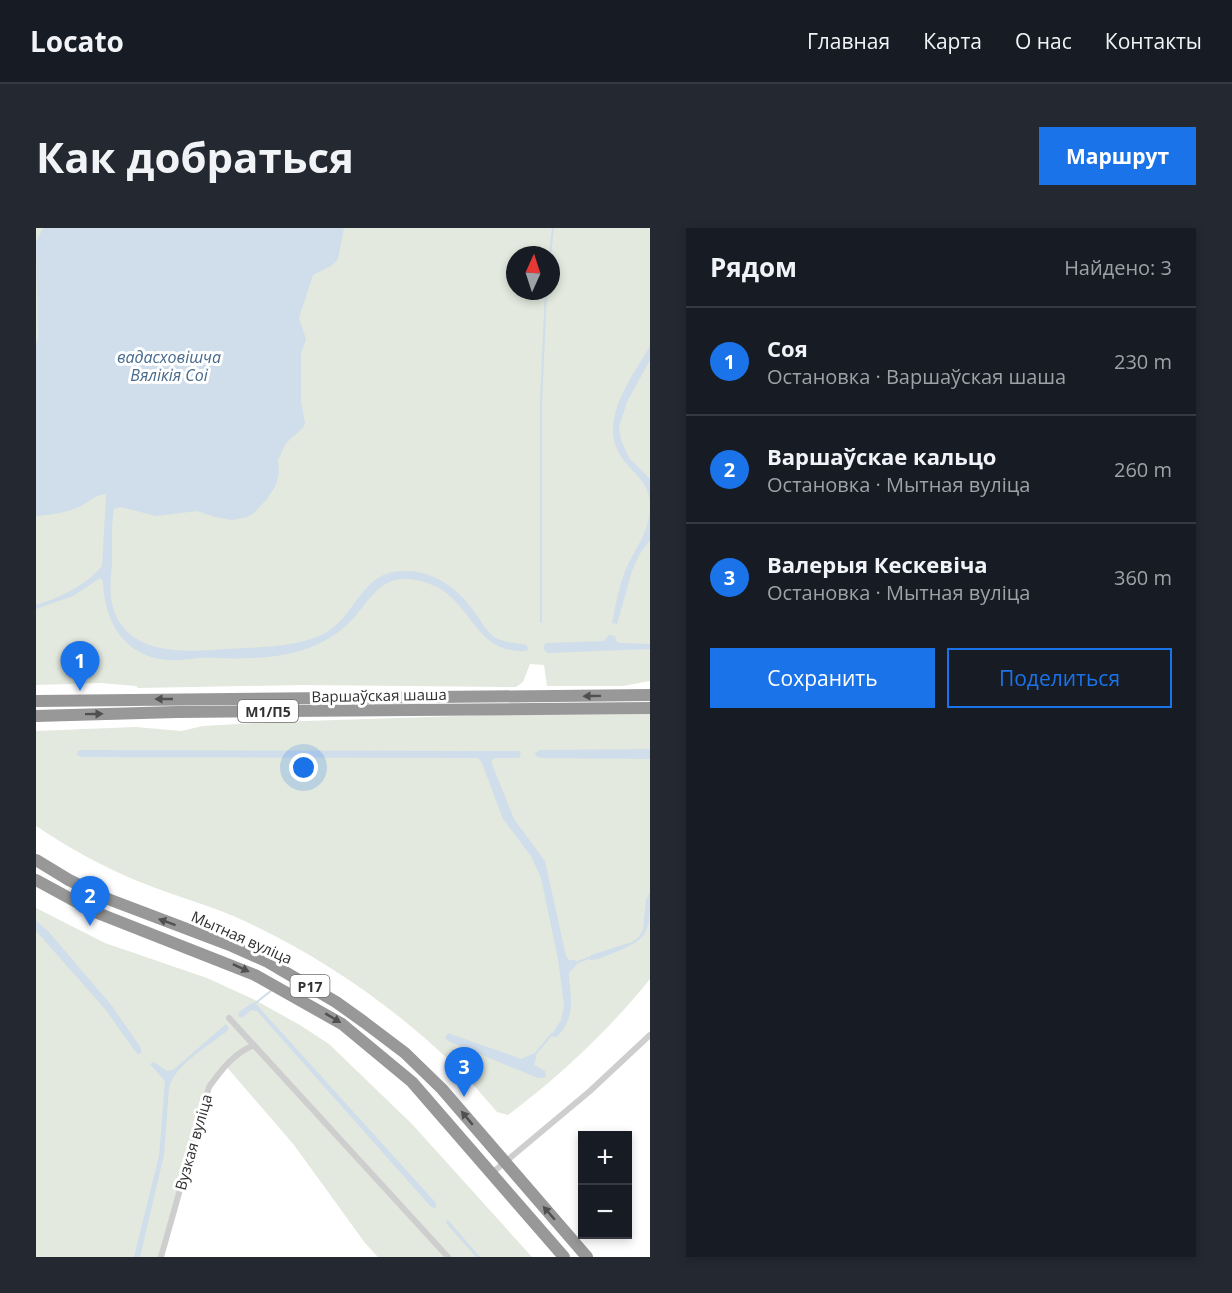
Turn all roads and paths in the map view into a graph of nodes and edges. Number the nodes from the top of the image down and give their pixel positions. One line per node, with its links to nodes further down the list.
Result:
1 (650, 695): 2 (highway, Варшаўская шаша / М1/П5, one-way to 2)
2 (36, 701)
3 (650, 708): 4 (highway, Варшаўская шаша / М1/П5, one-way to 3)
4 (36, 716)
5 (36, 860): 10 (highway, Мытная вуліца / Р17, one-way to 5)
6 (36, 880): 11 (highway, Мытная вуліца / Р17, one-way to 11)
7 (230, 1018): 9 (street)
8 (650, 1035): 10 (street)
9 (254, 1045): 12 (street, Вузкая вуліца); 13 (street)
10 (504, 1163): 11 (street); 15 (highway, Мытная вуліца / Р17, one-way to 10)
11 (492, 1173): 14 (highway, Мытная вуліца / Р17)
12 (161, 1257)
13 (448, 1257)
14 (564, 1257)
15 (587, 1257)

